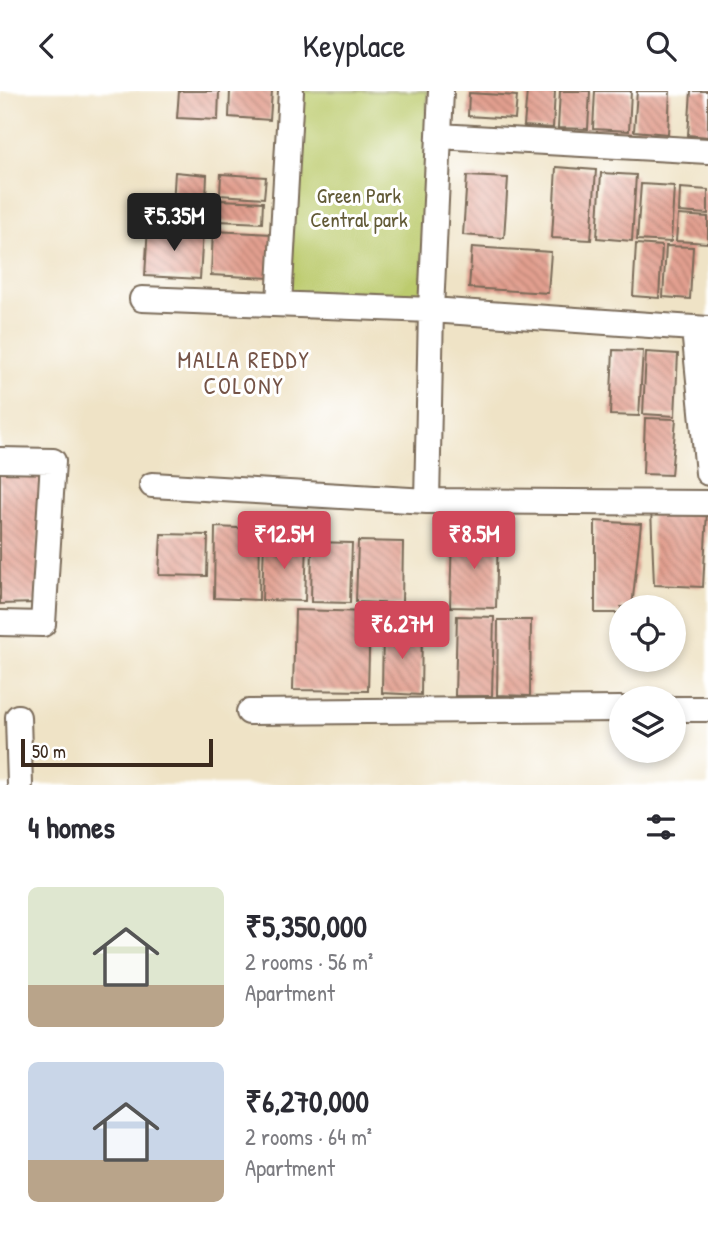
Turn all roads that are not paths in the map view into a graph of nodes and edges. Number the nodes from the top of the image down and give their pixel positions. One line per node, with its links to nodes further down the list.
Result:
1 (291, 91): 6 (street)
2 (441, 91): 3 (street)
3 (439, 136): 4 (street); 7 (street)
4 (708, 151)
5 (142, 299): 6 (street)
6 (279, 303): 7 (street)
7 (430, 310): 8 (street); 12 (street)
8 (701, 329): 10 (street)
9 (0, 460): 14 (street)
10 (708, 473)
11 (152, 485): 12 (street)
12 (427, 501): 13 (street)
13 (708, 503)
14 (0, 623)
15 (609, 709): 18 (street)
16 (686, 709): 17 (street)
17 (708, 709)
18 (249, 712)
19 (18, 717): 20 (street)
20 (20, 785)

